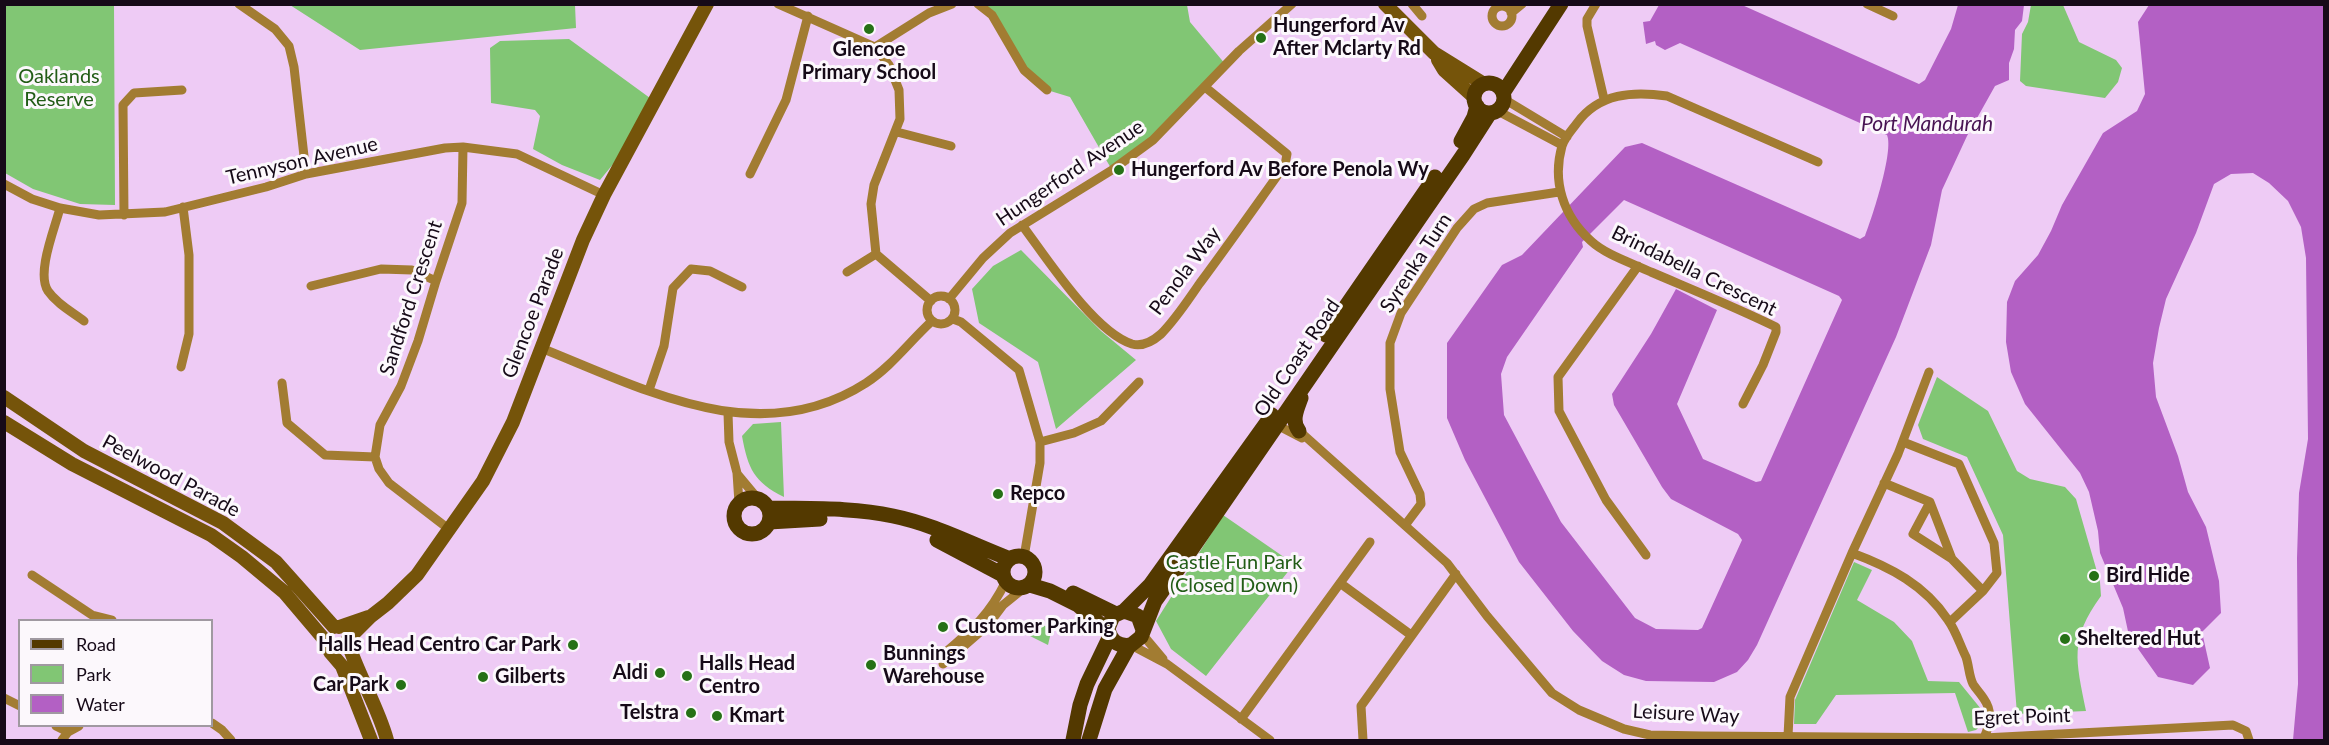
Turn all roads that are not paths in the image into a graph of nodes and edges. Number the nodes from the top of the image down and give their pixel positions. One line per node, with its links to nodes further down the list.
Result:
1 (239, 4): 29 (street)
2 (707, 4): 33 (street, Glencoe Parade)
3 (778, 4): 15 (street)
4 (952, 4): 13 (street)
5 (978, 4): 21 (street)
6 (1292, 4): 19 (street, Hungerford Avenue)
7 (1412, 4): 16 (street)
8 (1522, 4): 14 (street)
9 (1562, 4): 22 (main road, Old Coast Road)
10 (1596, 4): 23 (street)
11 (1867, 4): 17 (street)
12 (1388, 6): 22 (street)
13 (928, 9): 18 (street)
14 (1511, 13)
15 (808, 16): 18 (street); 30 (street)
16 (1422, 16)
17 (1893, 16)
18 (875, 47): 24 (street)
19 (1206, 87): 37 (street, Hungerford Avenue); 37 (street, Penola Way)
20 (182, 90): 36 (street)
21 (1047, 90)
22 (1490, 98): 25 (street); 52 (main road, Old Coast Road); 59 (main road, Old Coast Road)
23 (1604, 99): 25 (street); 28 (street)
24 (897, 132): 26 (street); 38 (street)
25 (1565, 141): 32 (street, Brindabella Crescent)
26 (951, 146)
27 (463, 147): 29 (street, Tennyson Avenue); 33 (street, Tennyson Avenue); 41 (street, Sandford Crescent)
28 (1818, 162)
29 (306, 174): 34 (street, Tennyson Avenue)
30 (750, 174)
31 (4, 184): 35 (street, Tennyson Avenue)
32 (1559, 192): 39 (street, Brindabella Crescent); 70 (street, Syrenka Turn)
33 (604, 195): 49 (street, Glencoe Parade)
34 (183, 207): 36 (street, Tennyson Avenue); 50 (street)
35 (60, 208): 36 (street, Tennyson Avenue); 47 (street)
36 (124, 215)
37 (1022, 225): 44 (street, Hungerford Avenue)
38 (876, 254): 40 (street); 45 (street)
39 (1638, 266): 57 (street, Brindabella Crescent); 74 (street)
40 (847, 272)
41 (436, 281): 42 (street); 64 (street, Sandford Crescent)
42 (311, 286)
43 (742, 287): 55 (street)
44 (949, 299): 45 (street); 46 (street)
45 (931, 302): 48 (street)
46 (952, 319): 48 (street); 62 (street)
47 (84, 321)
48 (932, 321): 58 (street)
49 (541, 348): 55 (street); 71 (street, Glencoe Parade)
50 (181, 367)
51 (1929, 372): 63 (street)
52 (1311, 376): 59 (main road, Old Coast Road); 61 (main road)
53 (1139, 382): 62 (street)
54 (282, 384): 64 (street)
55 (649, 390): 58 (street)
56 (4, 397): 87 (street, Peelwood Parade)
57 (1743, 404)
58 (728, 413): 65 (street)
59 (1276, 418): 61 (street, Leisure Way); 83 (main road, Old Coast Road); 88 (main road, Old Coast Road)
60 (4, 422): 91 (street, Peelwood Parade)
61 (1303, 435): 70 (street, Leisure Way)
62 (1040, 442): 75 (street)
63 (1903, 442): 66 (street); 82 (street)
64 (375, 457): 71 (street)
65 (737, 473): 68 (street); 69 (street)
66 (1884, 483): 67 (street); 73 (street)
67 (1930, 502): 76 (street); 76 (street)
68 (739, 504): 69 (main road); 69 (main road)
69 (765, 510): 75 (main road); 79 (main road)
70 (1406, 524): 77 (street, Leisure Way)
71 (450, 530): 84 (street, Glencoe Parade)
72 (1370, 542): 81 (street)
73 (1852, 553): 86 (street); 103 (street)
74 (1646, 555)
75 (1017, 558): 79 (main road); 80 (main road)
76 (1952, 559): 82 (street)
77 (1456, 574): 90 (street); 103 (street, Leisure Way)
78 (32, 575): 85 (street)
79 (1005, 578): 80 (main road); 80 (street)
80 (1030, 582): 83 (main road); 89 (main road)
81 (1340, 583): 90 (street); 98 (street)
82 (1983, 591): 86 (street)
83 (1120, 613): 88 (main road); 89 (main road)
84 (370, 617): 87 (street, Glencoe Parade); 92 (street, Glencoe Parade)
85 (105, 619)
86 (1950, 622): 104 (street)
87 (337, 627): 91 (street); 92 (street)
88 (1143, 632): 93 (main road); 95 (street)
89 (1109, 633): 93 (main road); 109 (main road)
90 (1411, 635): 112 (street)
91 (322, 638): 94 (street)
92 (348, 641): 94 (street); 108 (street)
93 (1130, 645): 95 (street); 110 (main road)
94 (330, 652): 107 (street)
95 (1167, 664): 98 (street)
96 (4, 698): 97 (street)
97 (18, 705)
98 (1241, 719): 111 (street)
99 (213, 724): 106 (street)
100 (58, 727): 102 (street)
101 (77, 727): 102 (street)
102 (68, 732): 105 (street)
103 (1788, 736): 104 (street, Egret Point)
104 (1984, 738): 113 (street, Egret Point)
105 (62, 741)
106 (231, 741)
107 (371, 741)
108 (387, 741)
109 (1073, 741)
110 (1089, 741)
111 (1270, 741)
112 (1363, 741)
113 (2249, 741)

